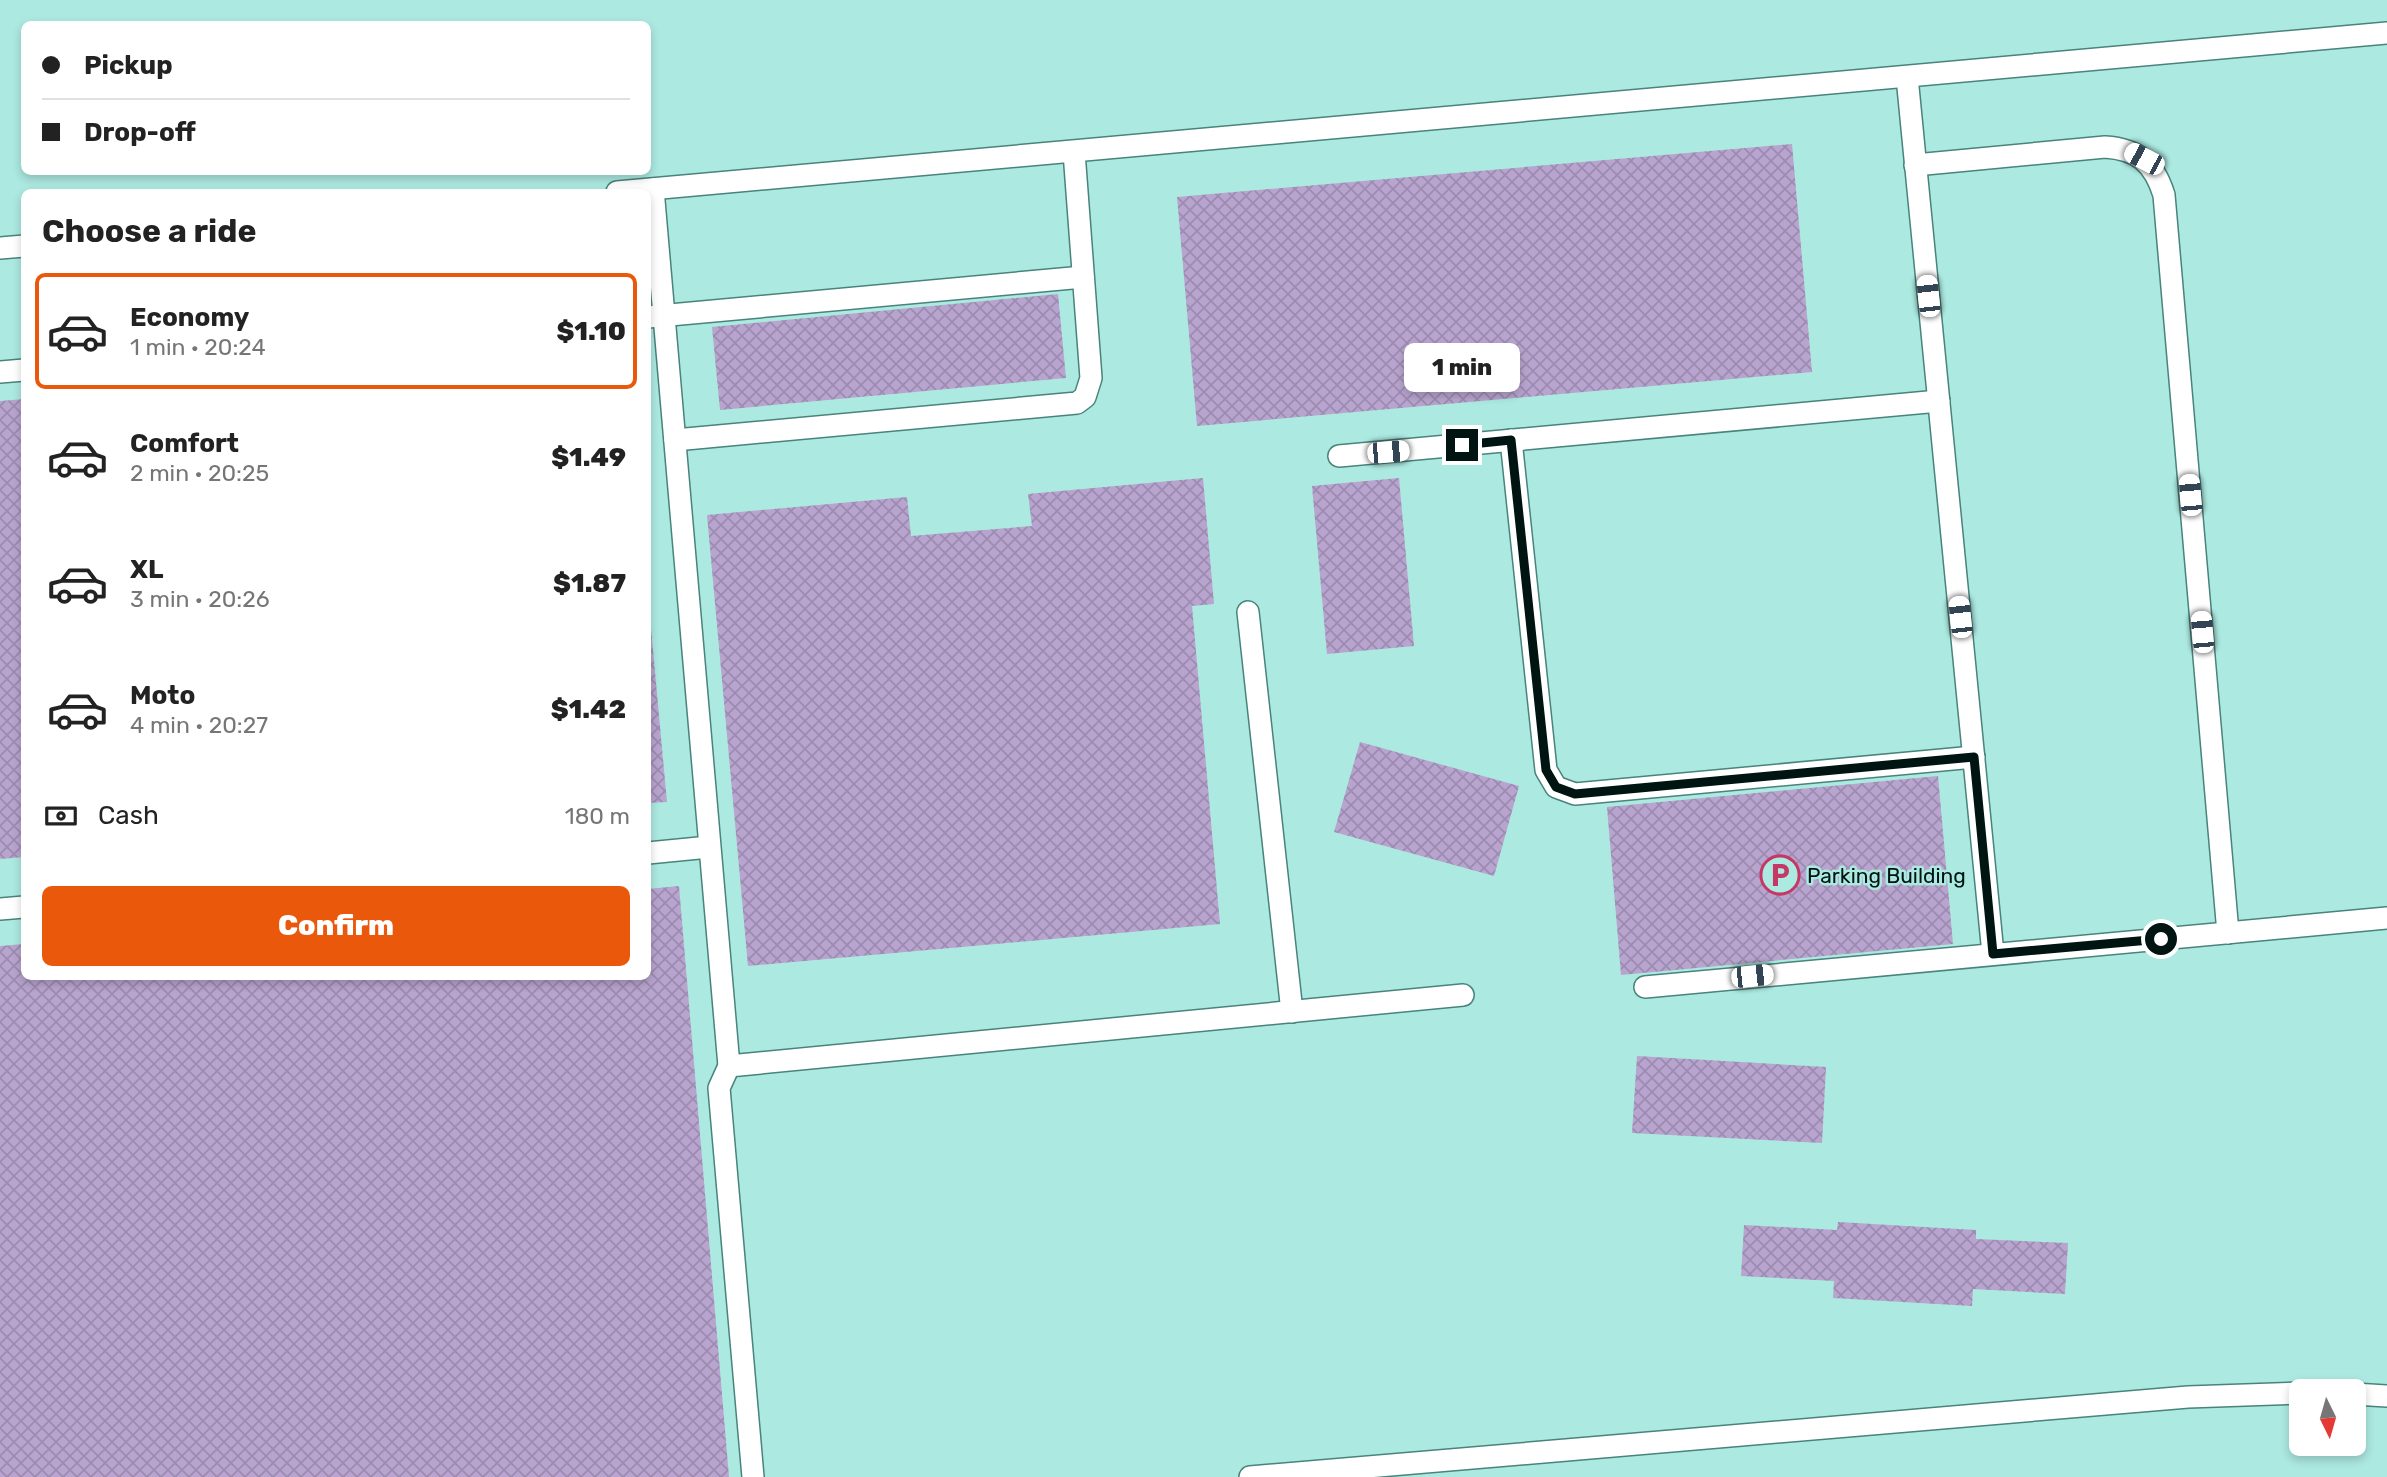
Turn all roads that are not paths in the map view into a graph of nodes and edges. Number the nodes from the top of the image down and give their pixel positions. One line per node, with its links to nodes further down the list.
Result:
1 (2387, 33): 2 (lane)
2 (1907, 77): 3 (lane); 4 (lane)
3 (1074, 152): 5 (lane); 8 (lane)
4 (1915, 165): 12 (lane); 23 (lane)
5 (653, 189): 9 (lane)
6 (21, 246): 7 (lane)
7 (0, 248)
8 (1083, 277): 9 (lane); 13 (lane)
9 (656, 316): 13 (lane)
10 (21, 370): 11 (lane)
11 (0, 372)
12 (1939, 401): 14 (lane); 17 (lane)
13 (675, 440): 18 (lane)
14 (1511, 440): 15 (lane); 17 (lane)
15 (1339, 456)
16 (1248, 612): 27 (lane)
17 (1974, 757): 24 (lane)
18 (709, 847): 19 (lane); 28 (lane)
19 (651, 853)
20 (21, 907): 21 (lane)
21 (0, 909)
22 (2387, 918): 23 (lane)
23 (2228, 933): 24 (lane)
24 (1993, 954): 25 (lane)
25 (1646, 986)
26 (1464, 995): 27 (lane)
27 (1292, 1012): 28 (lane)
28 (729, 1066): 32 (lane)
29 (2289, 1393): 33 (lane)
30 (2366, 1395): 31 (lane)
31 (2387, 1396)
32 (752, 1477)
33 (1250, 1477)

